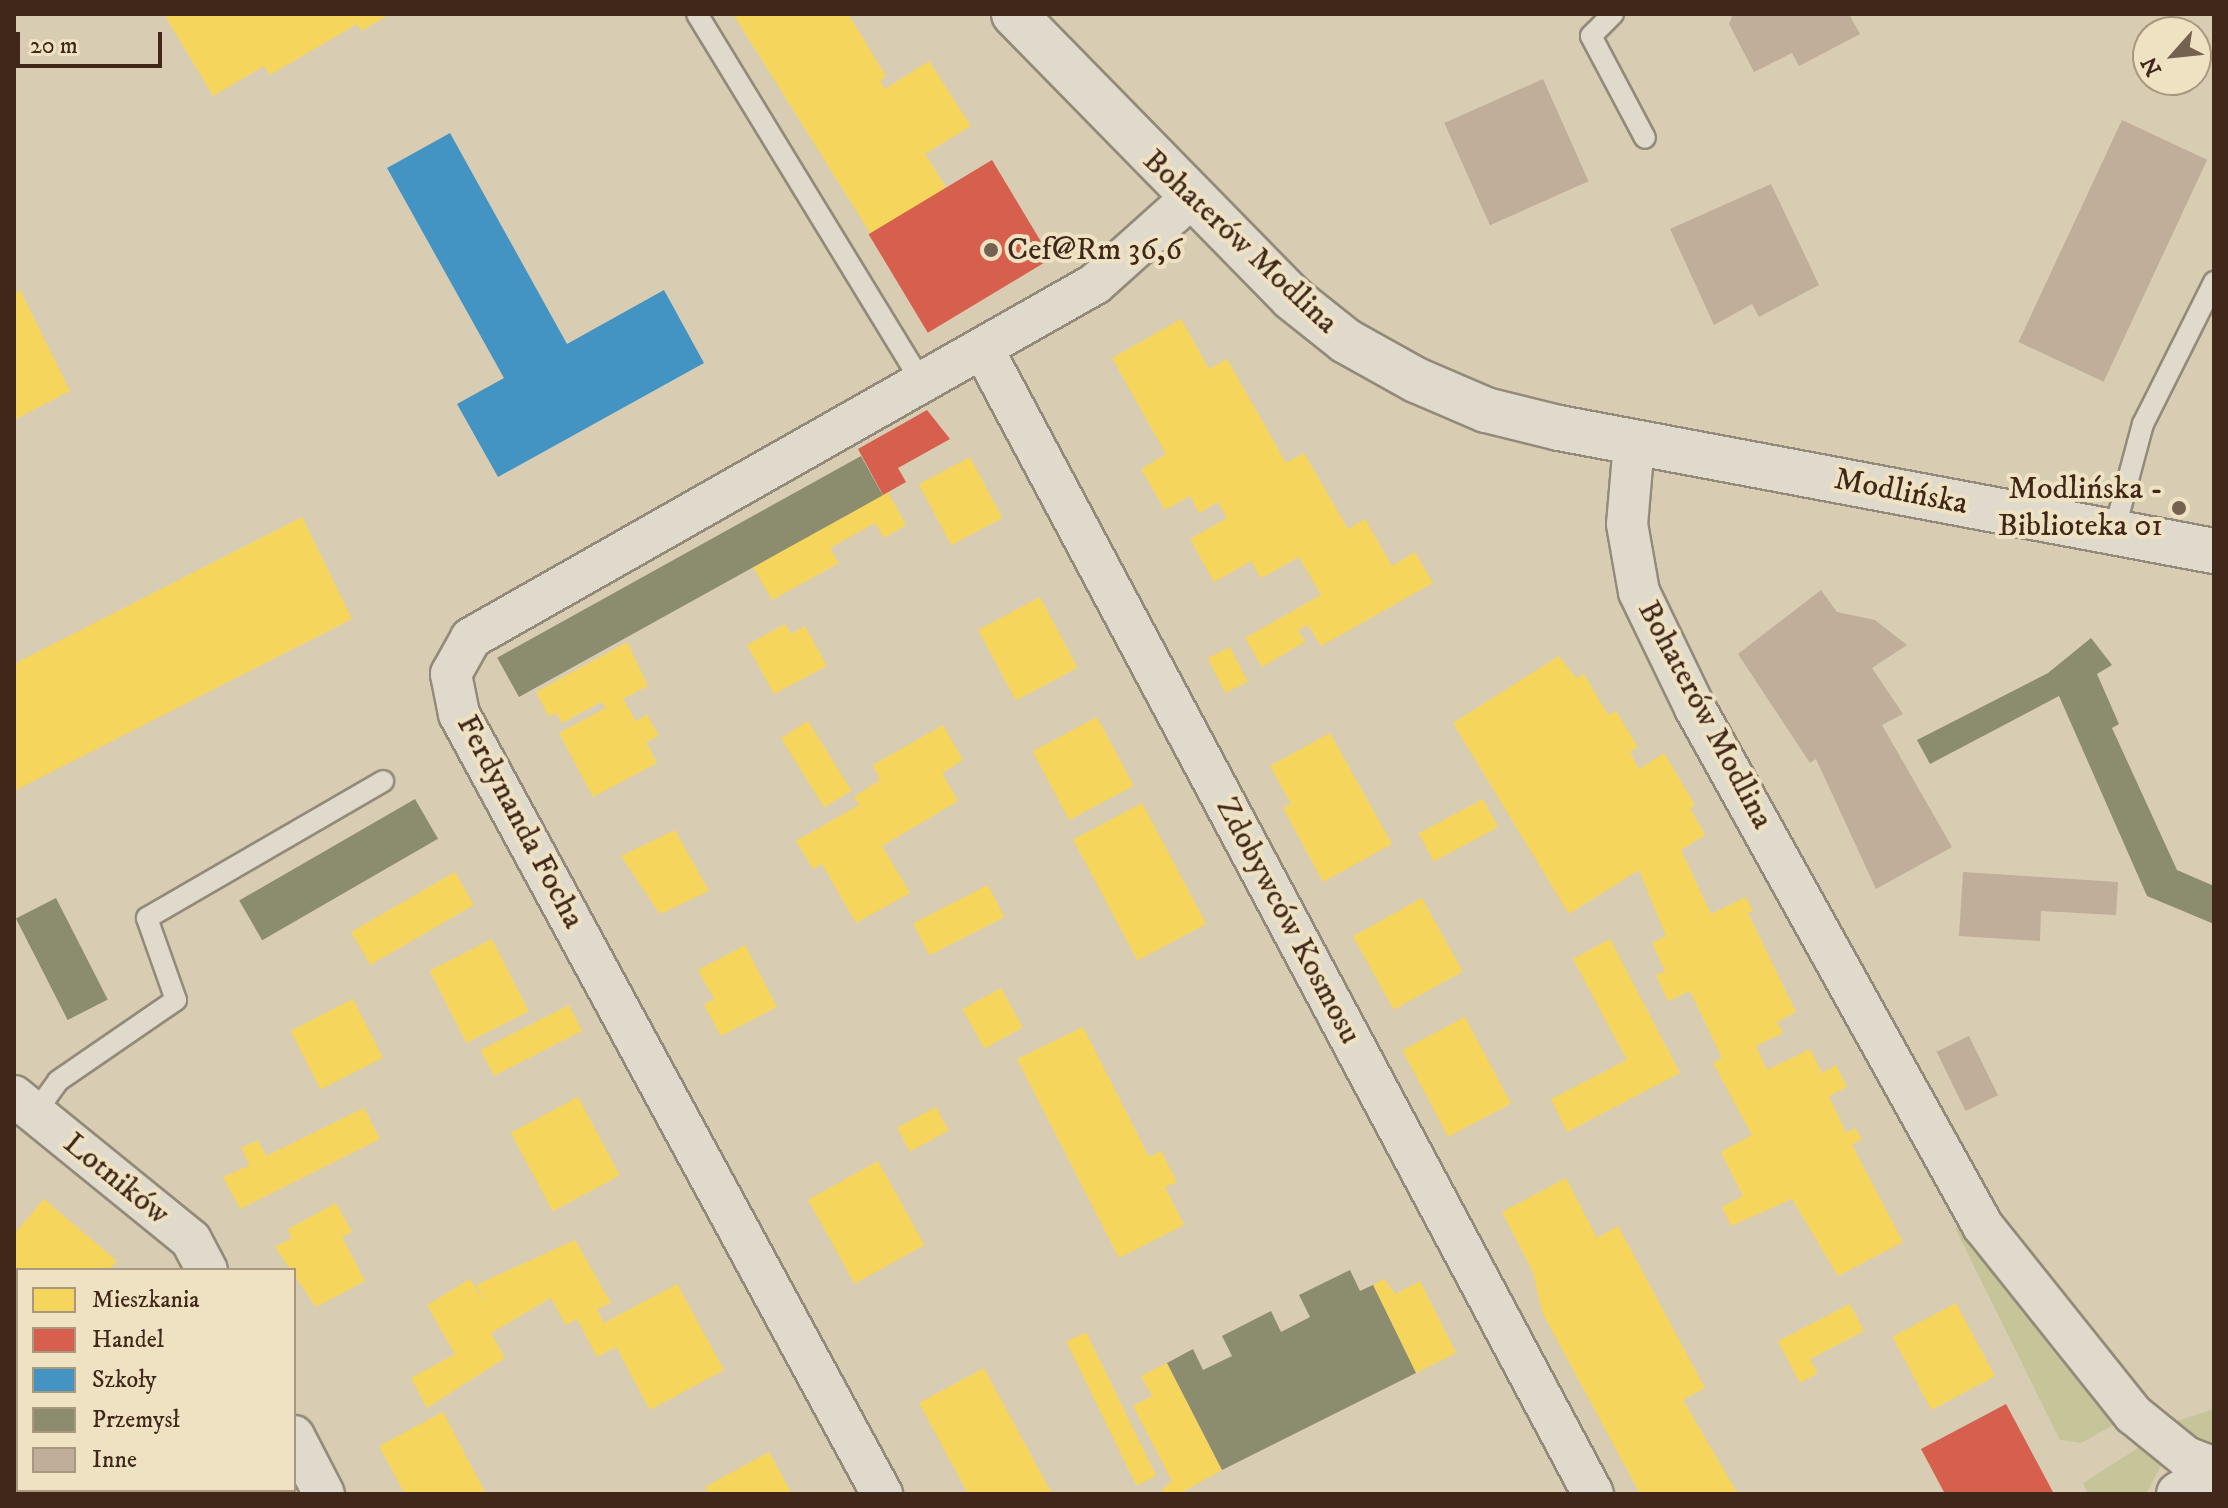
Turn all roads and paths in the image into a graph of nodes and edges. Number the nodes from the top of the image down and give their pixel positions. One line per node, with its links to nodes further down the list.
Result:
1 (697, 14): 8 (lane)
2 (1014, 14): 5 (main road, Bohaterów Modlina)
3 (1613, 14): 4 (lane)
4 (1645, 138)
5 (1191, 198): 7 (street, Ferdynanda Focha); 9 (main road, Bohaterów Modlina)
6 (2214, 282): 10 (lane)
7 (983, 349): 8 (street, Ferdynanda Focha); 19 (street, Zdobywców Kosmosu)
8 (922, 383): 18 (street, Ferdynanda Focha)
9 (1634, 443): 10 (main road, Modlińska); 16 (street, Bohaterów Modlina)
10 (2114, 532): 11 (main road, Modlińska)
11 (2214, 551)
12 (383, 781): 13 (lane)
13 (24, 1105): 14 (street, Lotników)
14 (206, 1268)
15 (296, 1440): 17 (street)
16 (2214, 1471): 20 (main road)
17 (324, 1494)
18 (882, 1494)
19 (1593, 1494)
20 (2179, 1494)

